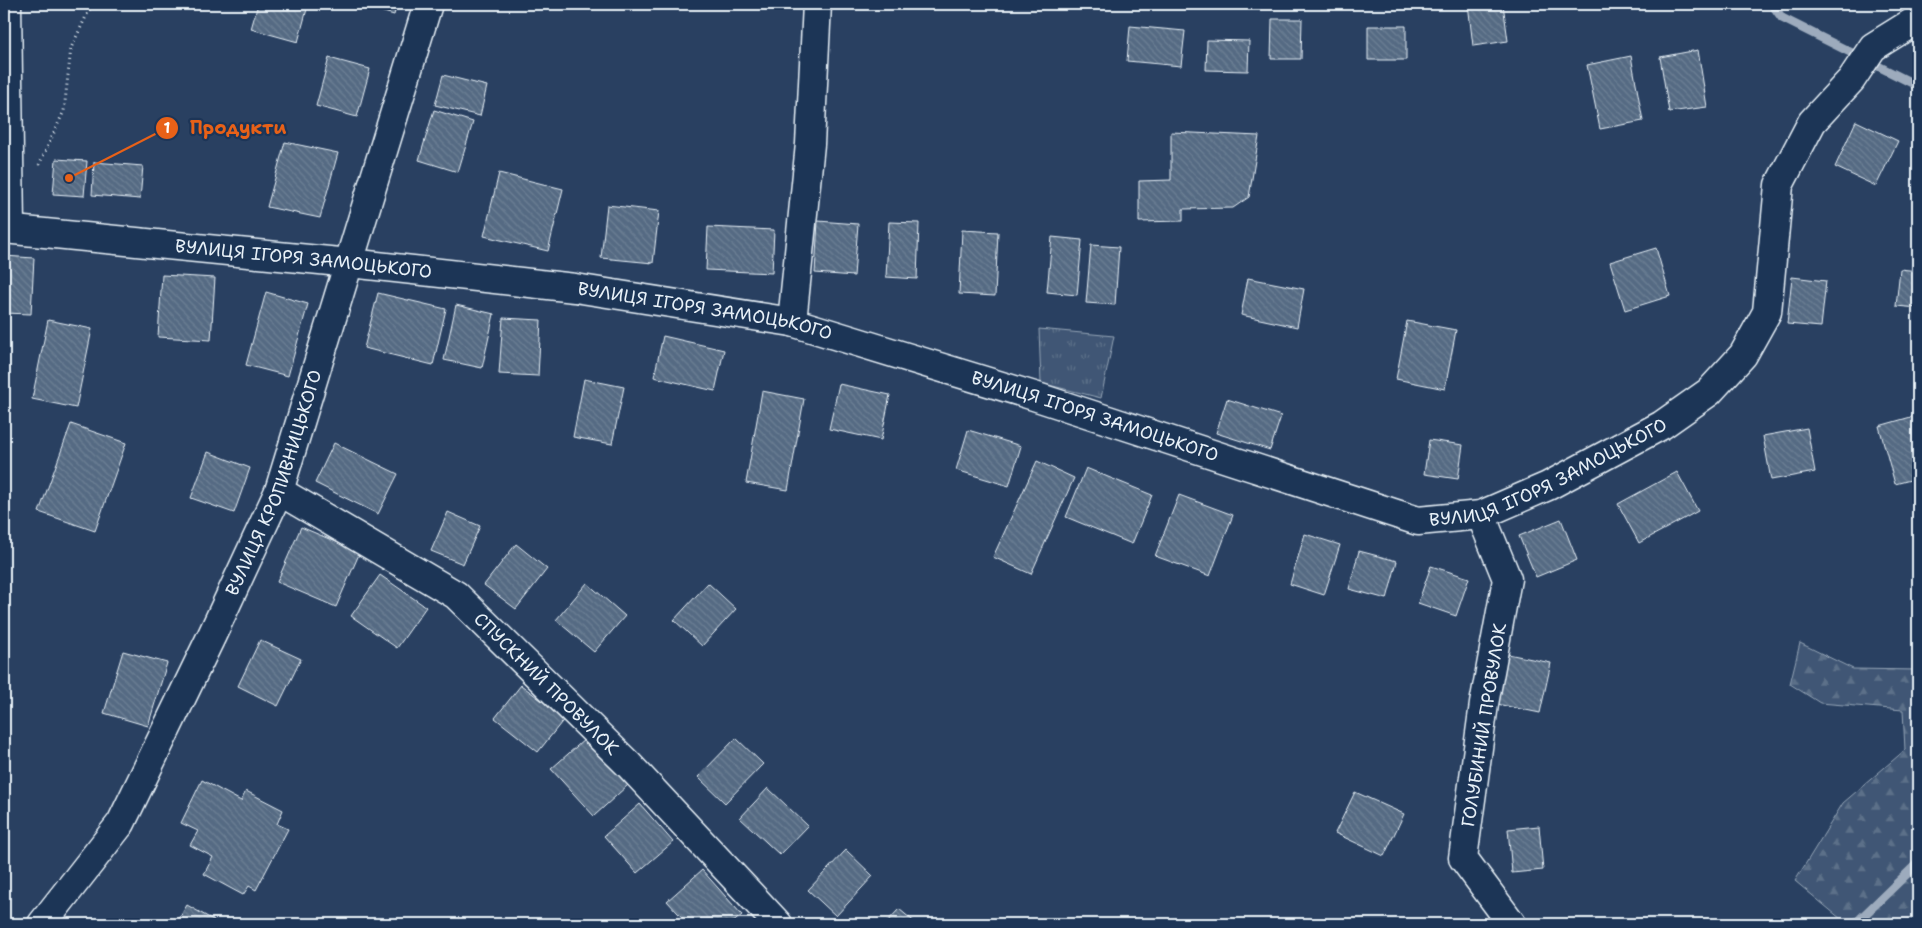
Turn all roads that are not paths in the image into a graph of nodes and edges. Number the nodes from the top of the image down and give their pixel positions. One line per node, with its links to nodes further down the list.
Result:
1 (7, 4): 5 (street)
2 (428, 4): 6 (street, ВУЛИЦЯ КРОПИВНИЦЬКОГО)
3 (816, 4): 7 (street)
4 (1918, 19): 9 (street, ВУЛИЦЯ ІГОРЯ ЗАМОЦЬКОГО)
5 (7, 229): 6 (street, ВУЛИЦЯ ІГОРЯ ЗАМОЦЬКОГО)
6 (350, 263): 7 (street, ВУЛИЦЯ ІГОРЯ ЗАМОЦЬКОГО); 8 (street, ВУЛИЦЯ КРОПИВНИЦЬКОГО)
7 (792, 322): 9 (street, ВУЛИЦЯ ІГОРЯ ЗАМОЦЬКОГО)
8 (279, 491): 10 (street, ВУЛИЦЯ КРОПИВНИЦЬКОГО); 11 (street, СПУСКНИЙ ПРОВУЛОК)
9 (1481, 516): 12 (street, ГОЛУБИНИЙ ПРОВУЛОК)
10 (42, 924)
11 (778, 924)
12 (1512, 924)

